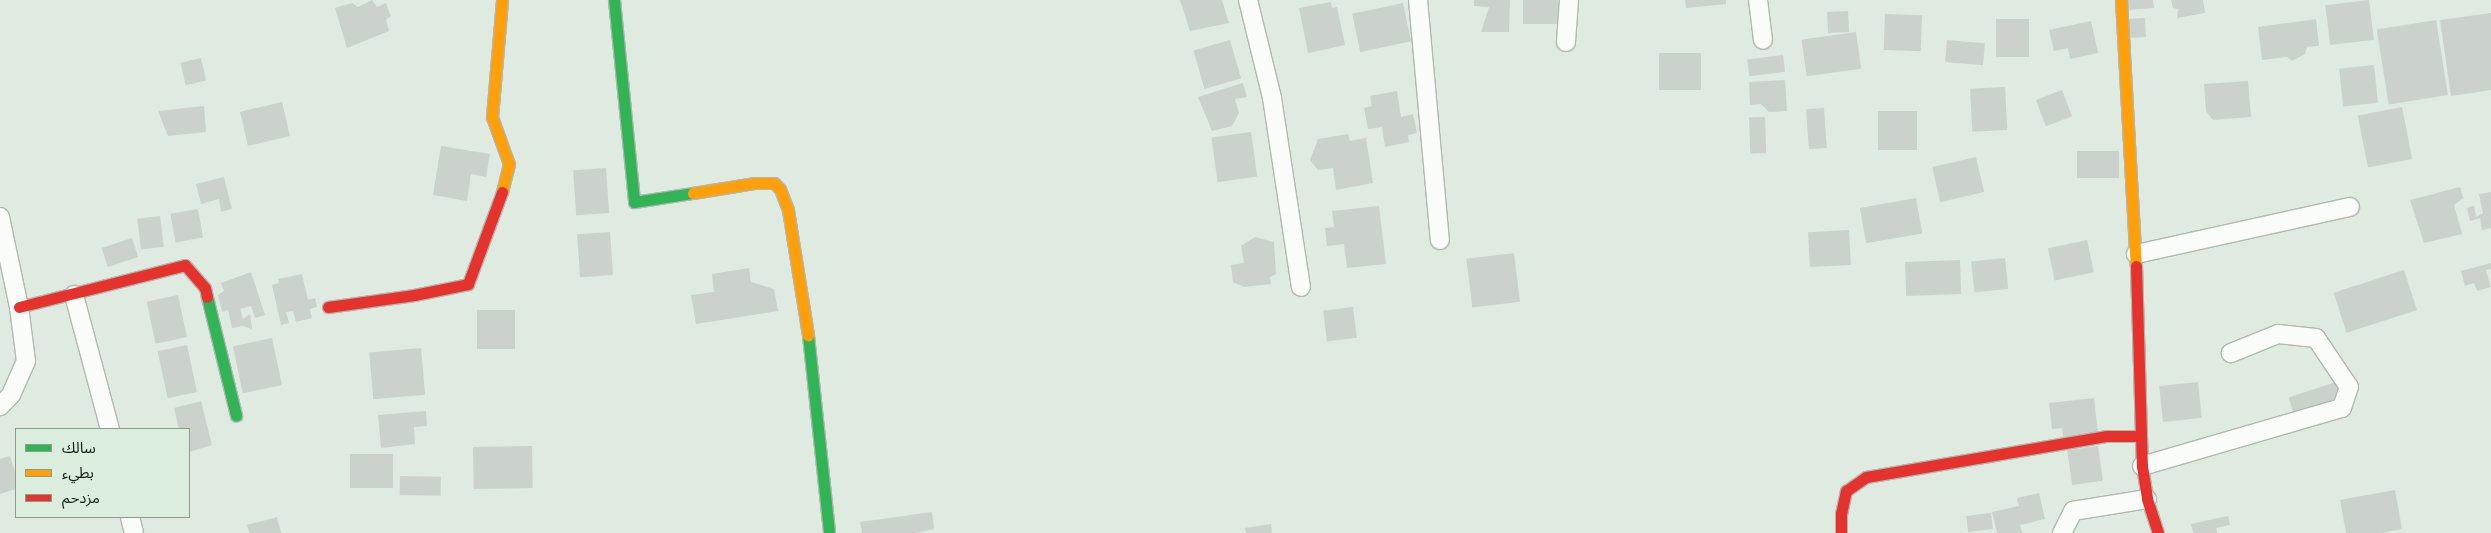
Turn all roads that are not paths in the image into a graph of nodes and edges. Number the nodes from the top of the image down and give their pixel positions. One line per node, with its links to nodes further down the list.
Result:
1 (502, 0): 17 (street)
2 (614, 0): 26 (street)
3 (1248, 0): 14 (street)
4 (1418, 0): 12 (street)
5 (1569, 0): 9 (street)
6 (1758, 0): 8 (street)
7 (2121, 0): 13 (street)
8 (1763, 40)
9 (1566, 42)
10 (2350, 208): 13 (street)
11 (0, 217): 16 (street)
12 (1440, 240)
13 (2136, 254): 22 (street)
14 (1301, 287)
15 (74, 294): 16 (street); 20 (street); 21 (street)
16 (19, 307): 19 (street)
17 (328, 307)
18 (2231, 353): 23 (street)
19 (0, 406)
20 (236, 415)
21 (110, 428)
22 (2141, 436): 23 (street); 28 (street)
23 (2142, 466): 24 (street)
24 (2147, 499): 29 (street); 30 (street)
25 (130, 518): 27 (street)
26 (828, 531)
27 (134, 533)
28 (1841, 533)
29 (2062, 533)
30 (2158, 533)

